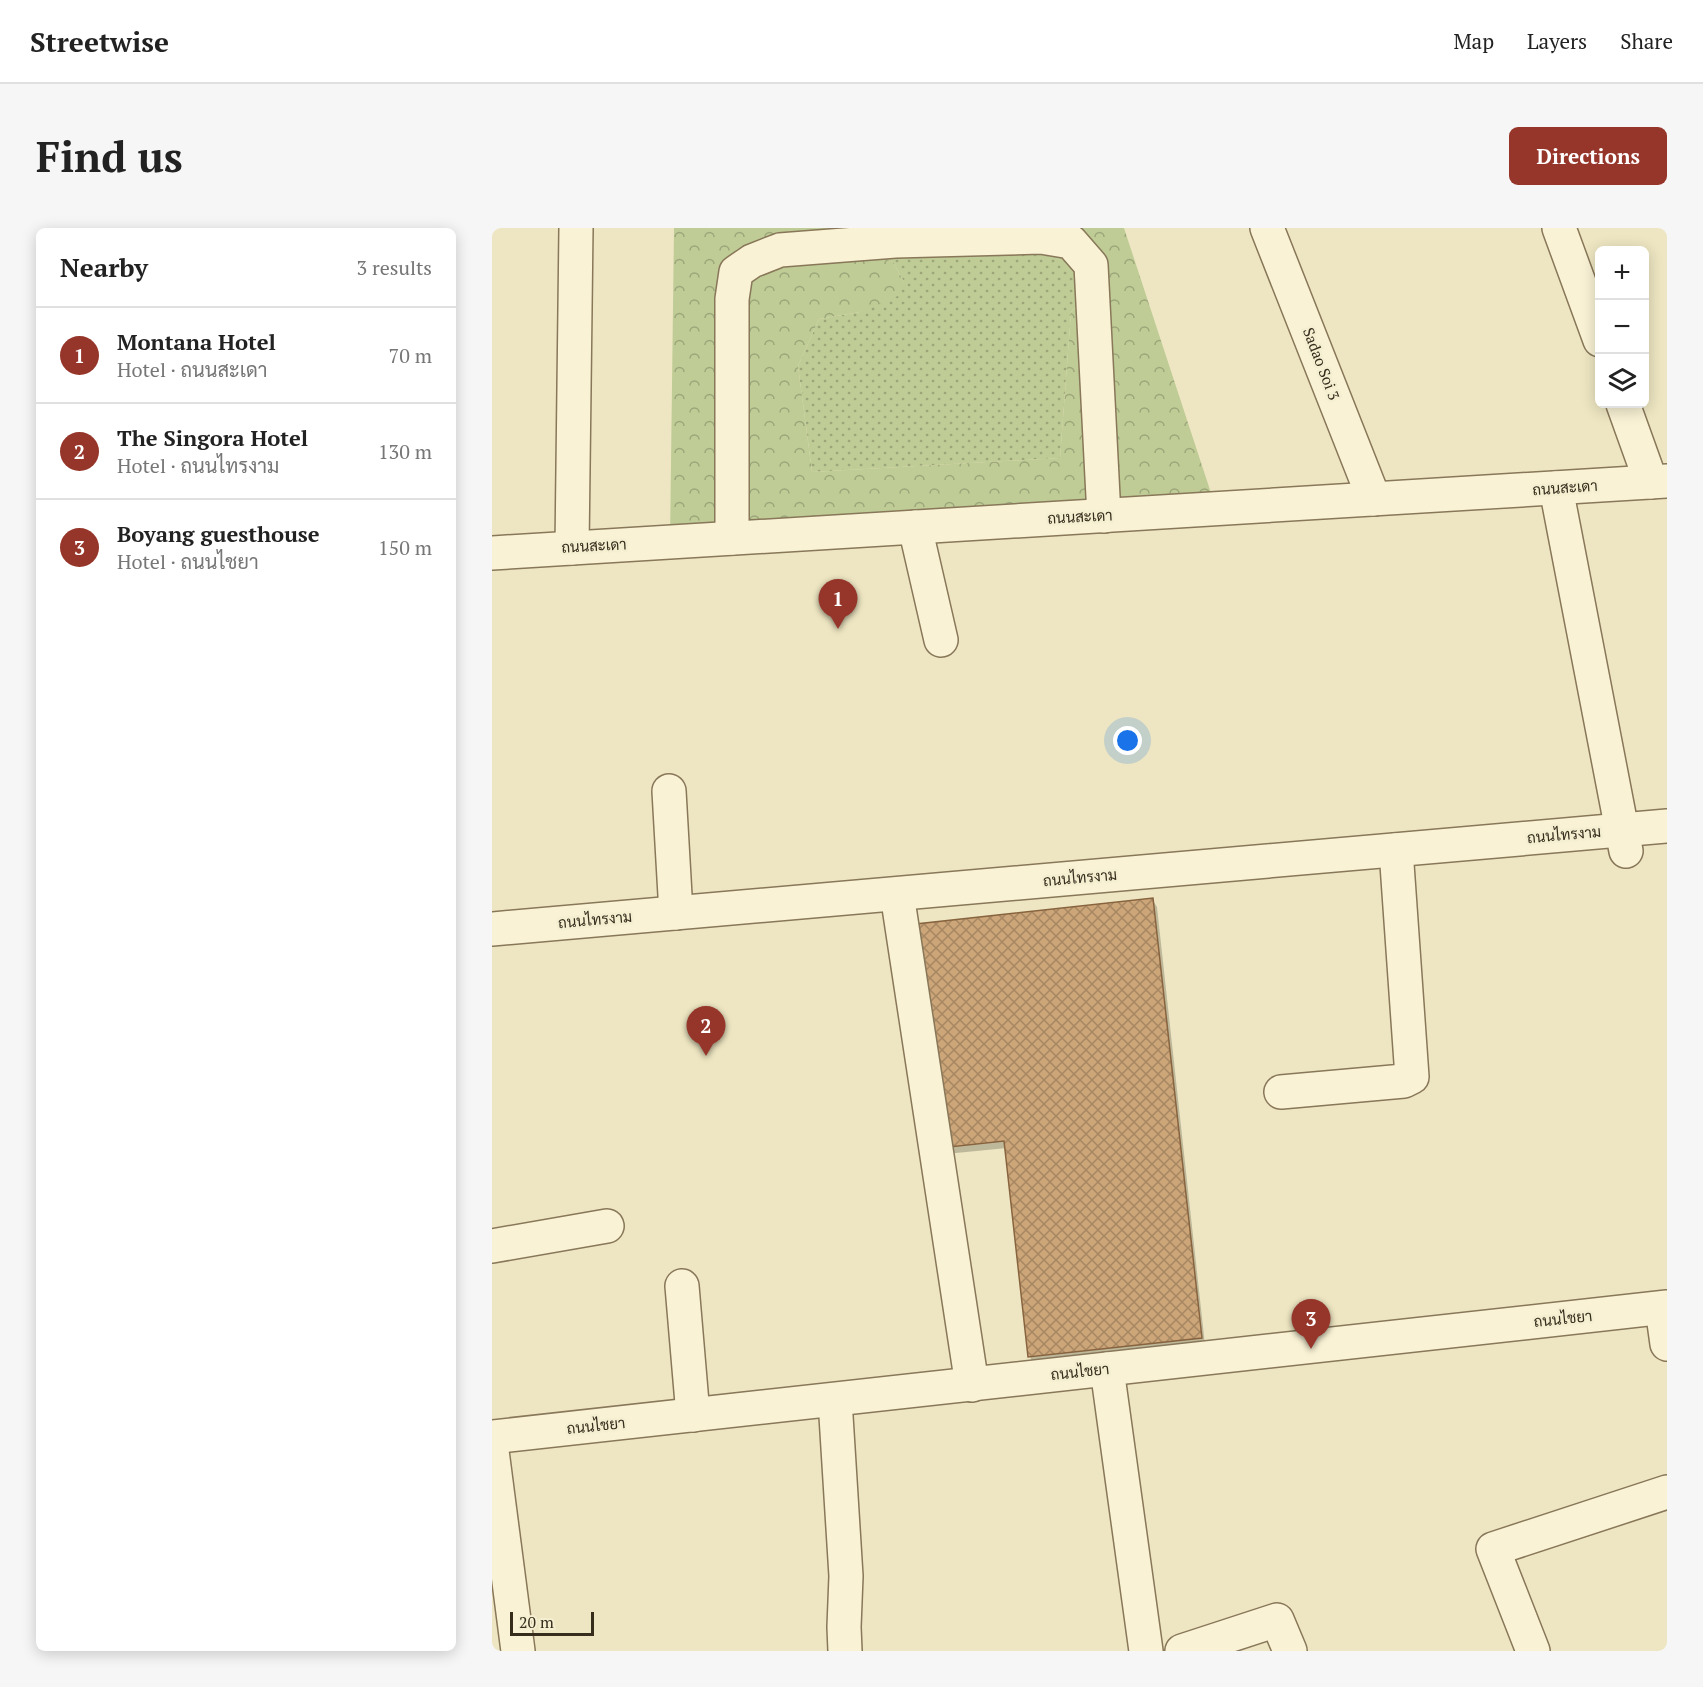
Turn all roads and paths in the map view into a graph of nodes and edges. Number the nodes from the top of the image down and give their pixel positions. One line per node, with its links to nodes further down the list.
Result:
1 (576, 228): 13 (street)
2 (1267, 228): 9 (street, Sadao Soi 3)
3 (1559, 228): 5 (street)
4 (895, 235): 10 (street); 12 (street)
5 (1595, 329)
6 (1625, 408): 7 (street)
7 (1659, 482): 8 (street, ถนนสะเดา)
8 (1556, 488): 9 (street, ถนนสะเดา); 18 (street)
9 (1374, 499): 10 (street, ถนนสะเดา)
10 (1104, 516): 11 (street, ถนนสะเดา)
11 (915, 527): 12 (street, ถนนสะเดา); 15 (street)
12 (732, 538): 13 (street, ถนนสะเดา)
13 (572, 548): 14 (street, ถนนสะเดา)
14 (492, 553)
15 (941, 640)
16 (669, 791): 21 (street)
17 (1667, 826): 18 (street, ถนนไทรงาม)
18 (1624, 840): 19 (street, ถนนไทรงาม)
19 (1396, 850): 20 (street, ถนนไทรงาม); 23 (street)
20 (897, 894): 21 (street, ถนนไทรงาม); 30 (street)
21 (675, 913): 22 (street, ถนนไทรงาม)
22 (492, 929)
23 (1281, 1092)
24 (608, 1226): 25 (street)
25 (492, 1246)
26 (682, 1286): 32 (street)
27 (1664, 1308): 28 (street); 29 (street, ถนนไชยา)
28 (1667, 1344)
29 (1107, 1369): 30 (street, ถนนไชยา); 38 (street)
30 (972, 1384): 31 (street, ถนนไชยา)
31 (835, 1400): 32 (street, ถนนไชยา); 37 (street)
32 (693, 1415): 33 (street, ถนนไชยา)
33 (492, 1437)
34 (492, 1451): 36 (street)
35 (1667, 1492): 41 (street)
36 (518, 1651)
37 (845, 1651)
38 (1146, 1651)
39 (1182, 1651): 40 (street)
40 (1290, 1651)
41 (1533, 1651)

